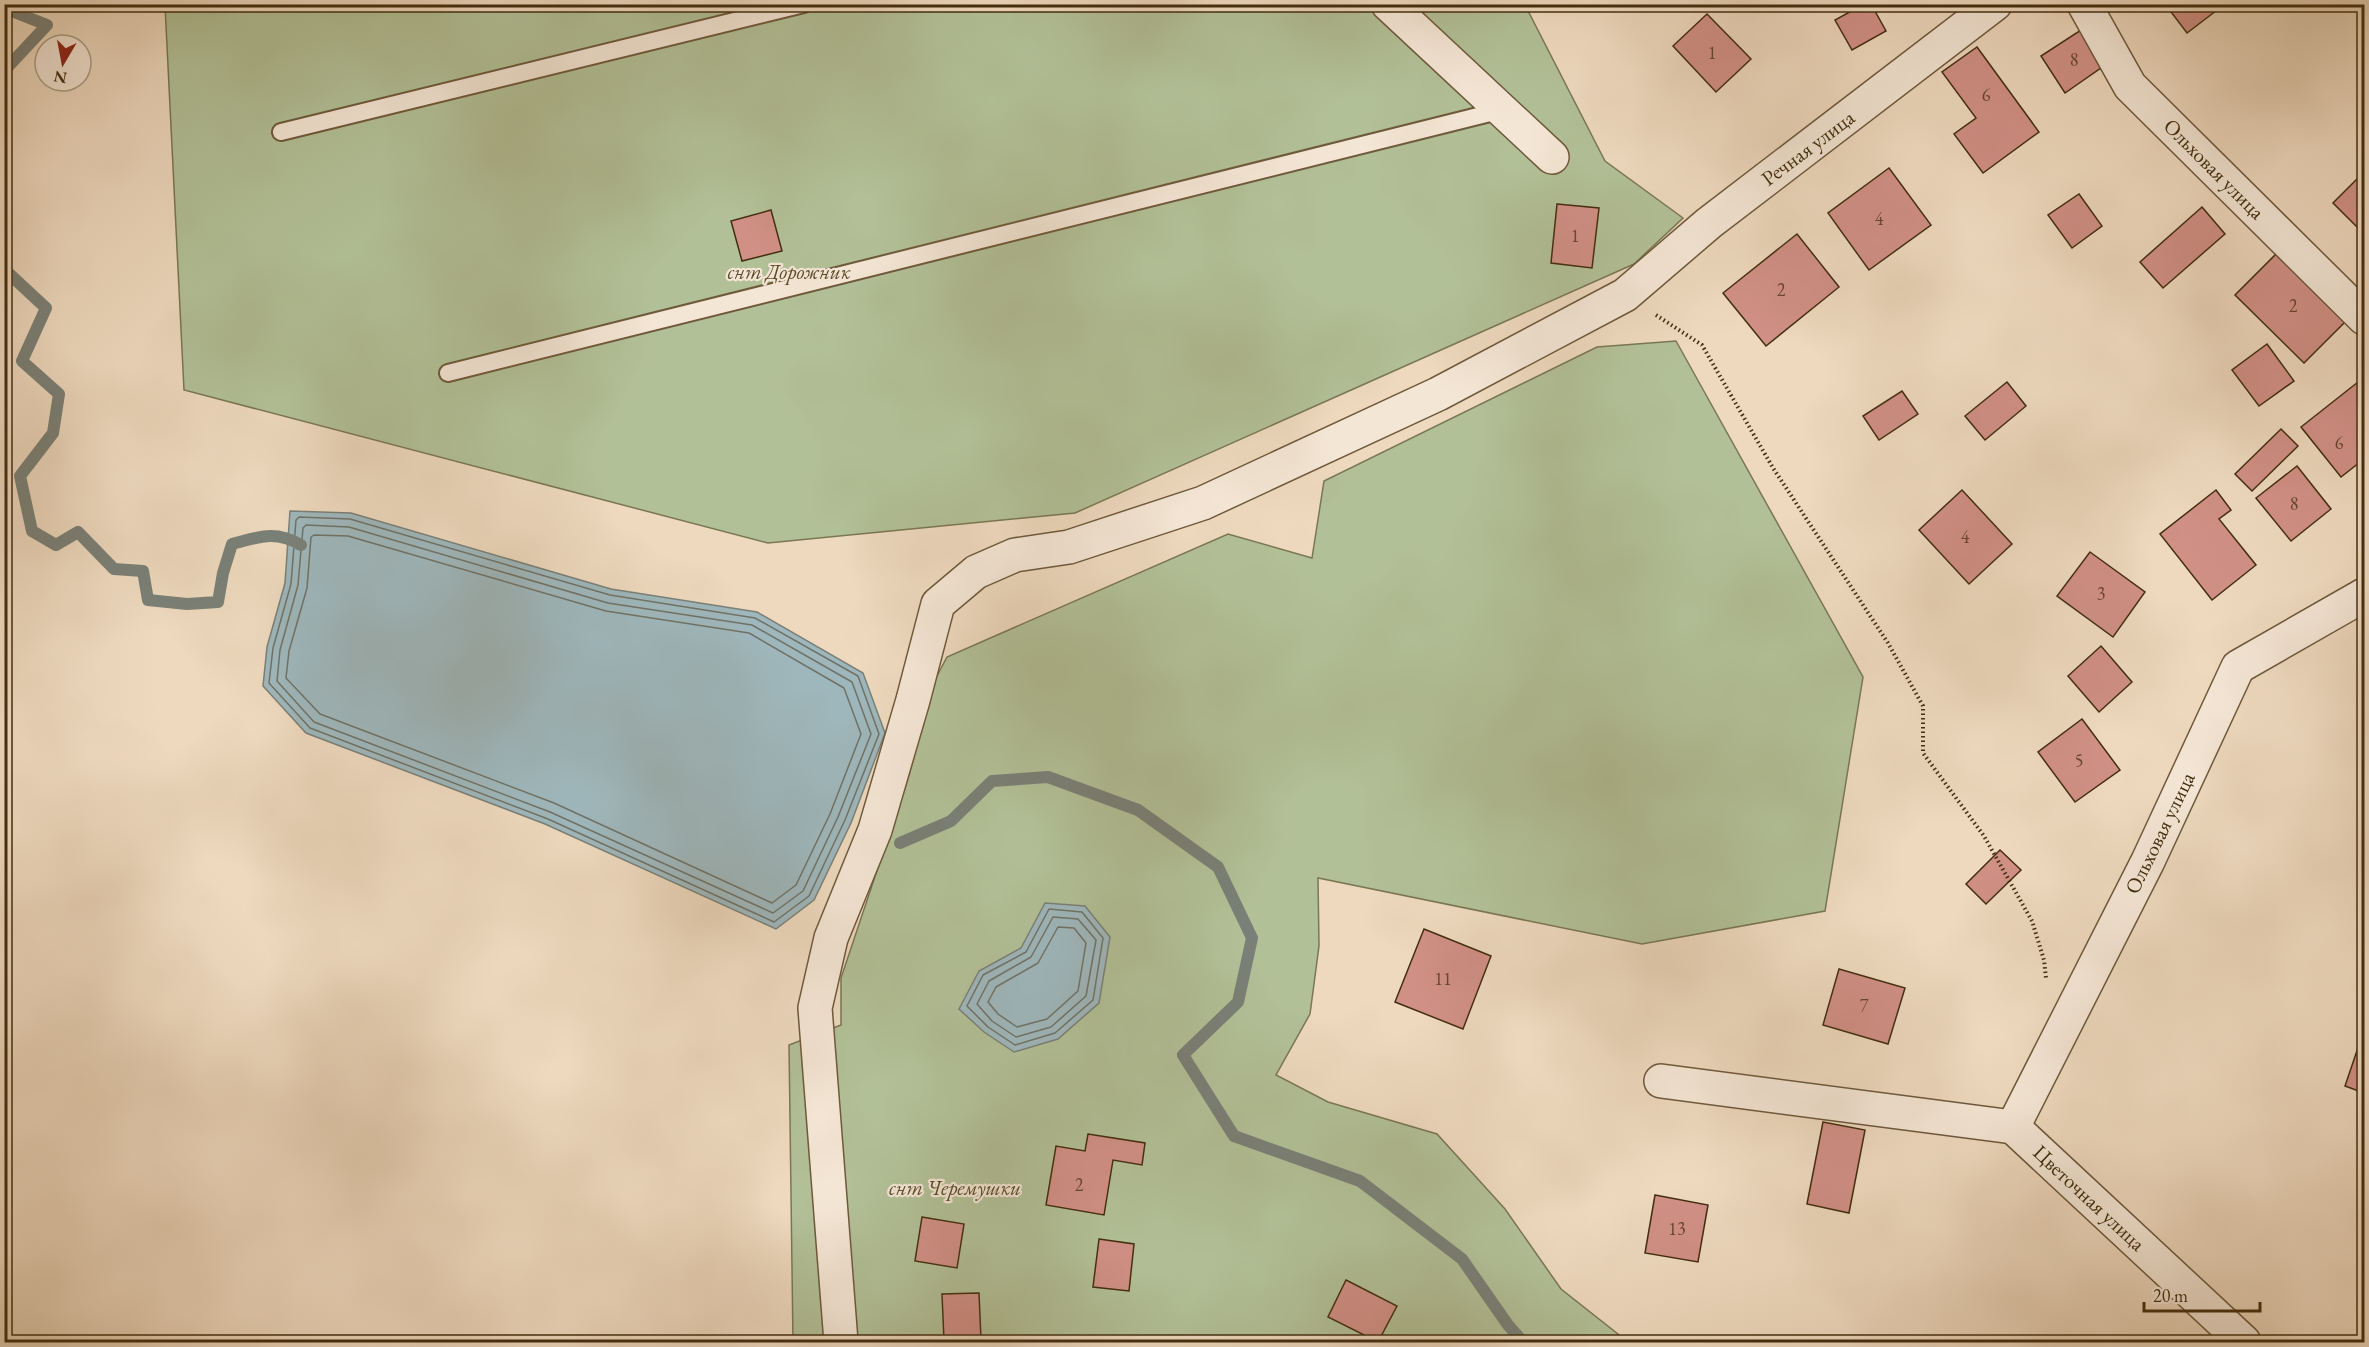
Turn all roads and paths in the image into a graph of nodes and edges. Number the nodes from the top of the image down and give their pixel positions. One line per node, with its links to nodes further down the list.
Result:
1 (804, 4): 6 (lane)
2 (1388, 4): 5 (street)
3 (1995, 4): 8 (street, Речная улица)
4 (2084, 4): 9 (street, Ольховая улица)
5 (1502, 110): 7 (street); 10 (lane)
6 (281, 132)
7 (1552, 157)
8 (1625, 295): 12 (path); 15 (street, Речная улица)
9 (2364, 318)
10 (448, 373)
11 (2364, 595): 14 (street, Ольховая улица)
12 (2046, 981)
13 (1661, 1081): 14 (street)
14 (2013, 1127): 16 (street, Цветочная улица)
15 (841, 1342)
16 (2244, 1342)

